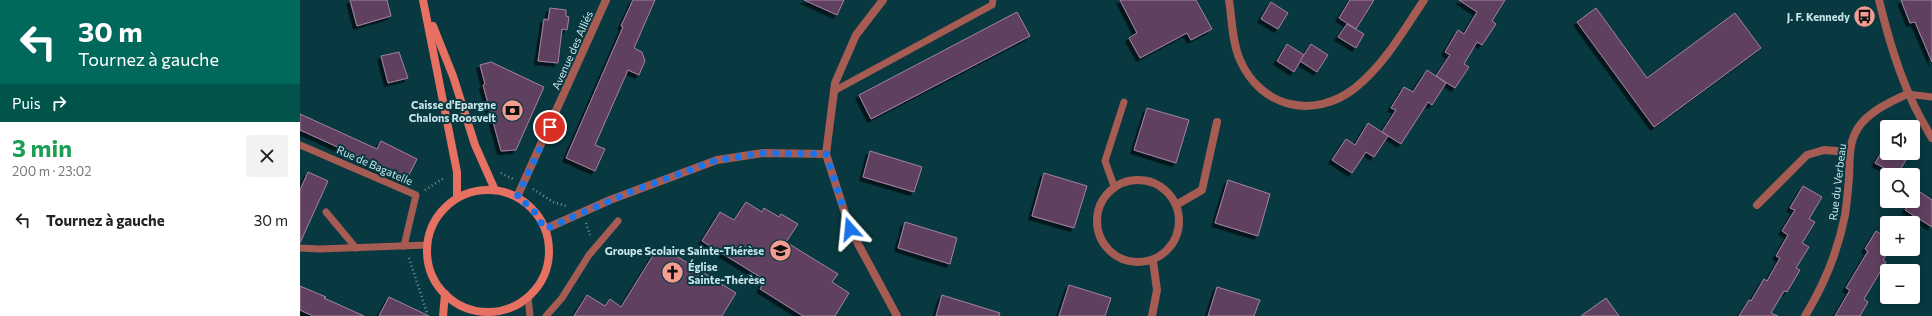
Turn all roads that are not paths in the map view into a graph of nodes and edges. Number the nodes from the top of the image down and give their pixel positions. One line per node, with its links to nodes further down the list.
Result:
1 (423, 0): 8 (main road)
2 (606, 0): 20 (street, Avenue des Alliés)
3 (883, 0): 9 (street)
4 (993, 0): 9 (lane)
5 (1230, 0): 6 (street)
6 (1424, 0)
7 (1879, 0): 10 (street)
8 (426, 9): 19 (main road); 21 (main road)
9 (834, 91): 17 (street)
10 (1907, 94): 11 (lane); 14 (street); 16 (street, Rue du Verbeau)
11 (1932, 97)
12 (1124, 102): 18 (lane)
13 (1217, 122): 22 (street)
14 (1932, 138)
15 (300, 145): 28 (lane, Rue de Bagatelle)
16 (1850, 152): 23 (street); 40 (street, Rue du Verbeau)
17 (826, 154): 26 (street); 38 (street)
18 (1114, 186): 22 (street); 31 (street)
19 (495, 190): 20 (main road); 21 (main road)
20 (517, 197): 26 (main road)
21 (457, 198): 27 (main road)
22 (1176, 205): 31 (street)
23 (1757, 205)
24 (326, 212): 30 (lane)
25 (618, 221): 37 (lane)
26 (545, 229): 33 (main road)
27 (427, 245): 28 (lane); 32 (main road)
28 (404, 246): 30 (lane)
29 (300, 248): 30 (lane)
30 (356, 248)
31 (1153, 261): 39 (street)
32 (445, 294): 34 (main road); 35 (main road)
33 (528, 297): 34 (main road); 36 (lane)
34 (488, 314)
35 (442, 316)
36 (530, 316)
37 (546, 316)
38 (897, 316)
39 (1152, 316)
40 (1805, 316)

